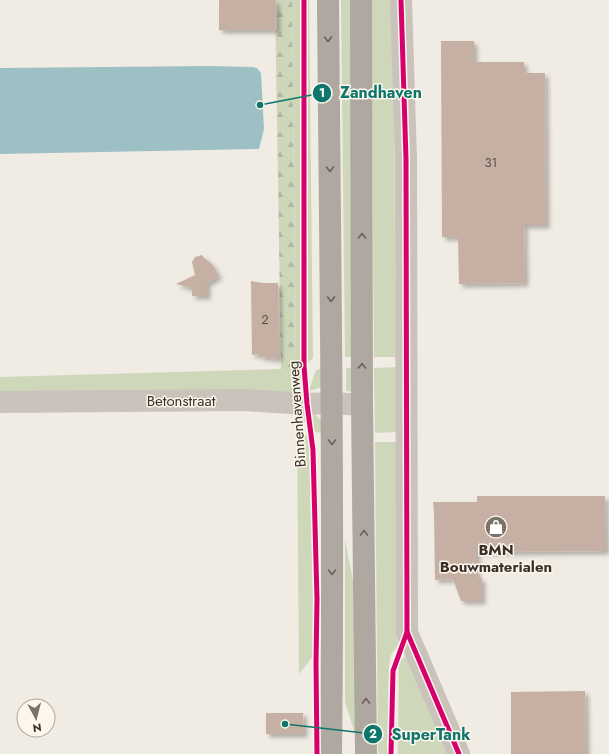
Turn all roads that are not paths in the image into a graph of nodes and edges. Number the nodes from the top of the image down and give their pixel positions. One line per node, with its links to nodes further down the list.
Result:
1 (328, 0): 5 (main road, Binnenhavenweg, one-way to 5)
2 (361, 0): 6 (main road, one-way to 2)
3 (401, 0): 9 (street)
4 (0, 402): 5 (street, Betonstraat)
5 (332, 403): 6 (street, Betonstraat); 7 (main road, Binnenhavenweg, one-way to 7)
6 (362, 405): 8 (main road, one-way to 6)
7 (331, 754)
8 (366, 754)
9 (459, 754)

